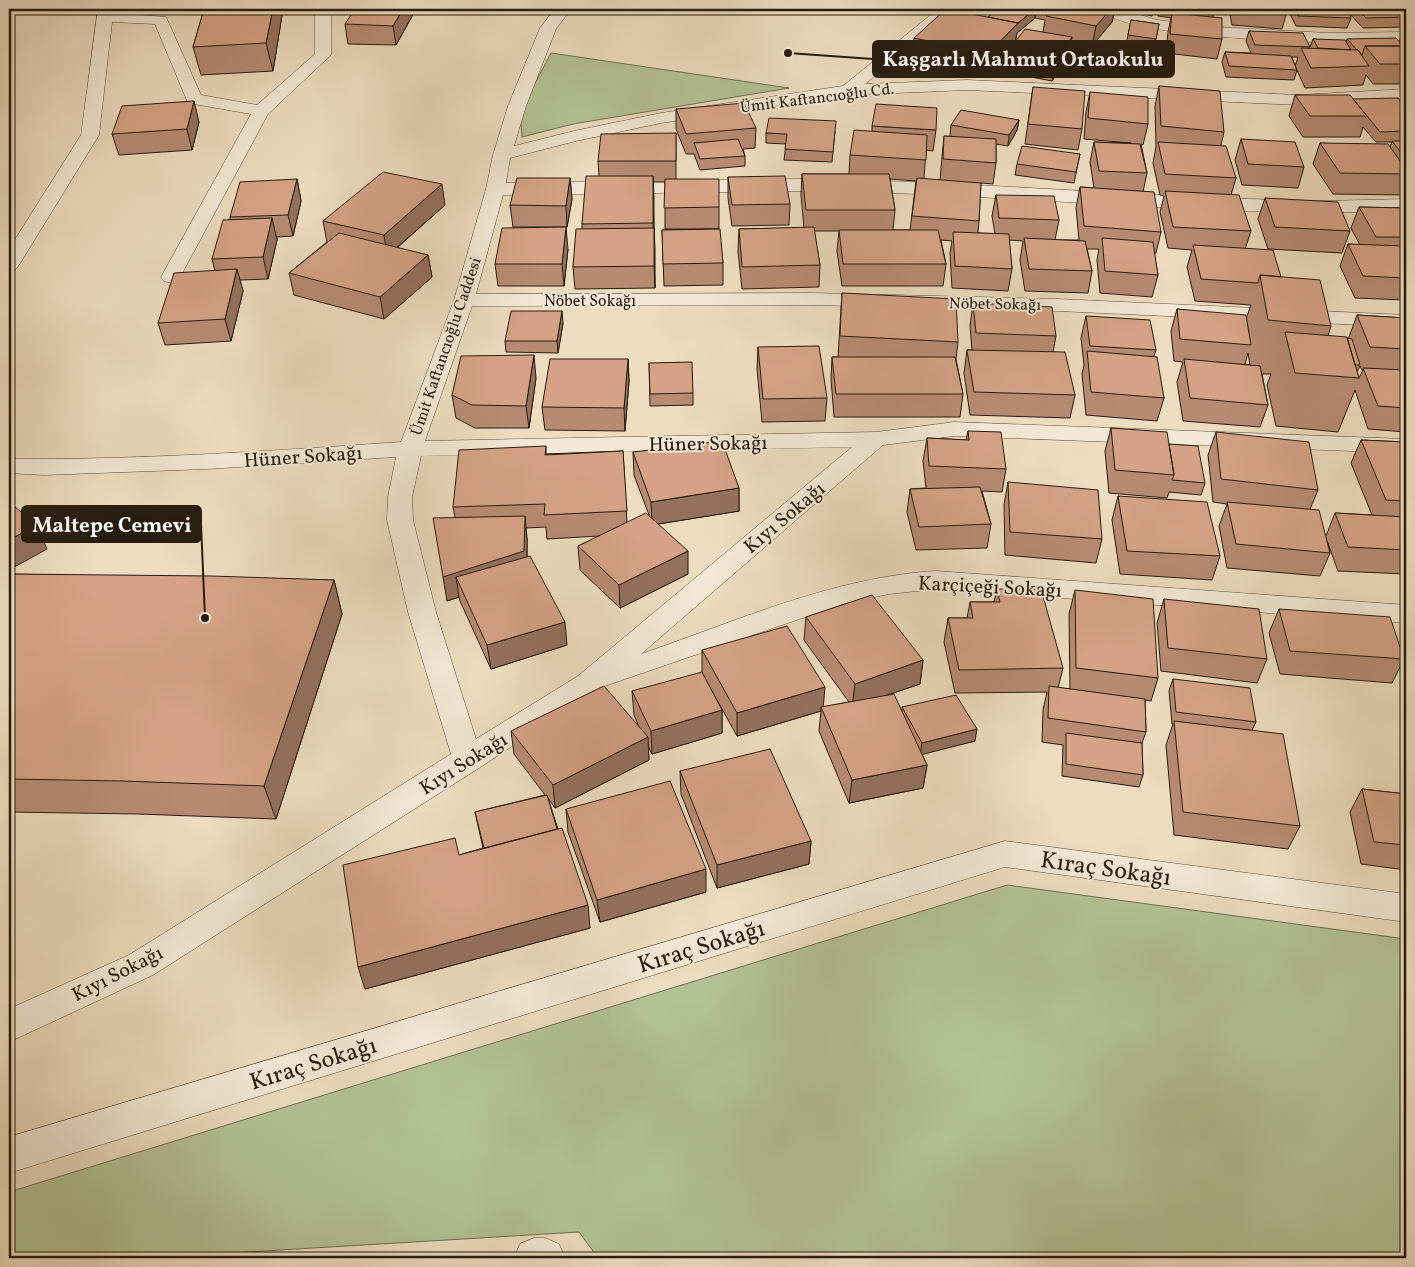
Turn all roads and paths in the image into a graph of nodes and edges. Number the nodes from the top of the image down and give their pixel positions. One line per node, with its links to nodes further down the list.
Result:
1 (323, 9): 9 (street)
2 (564, 9): 10 (street, Ümit Kaftancıoğlu Caddesi)
3 (947, 9): 7 (street)
4 (1108, 9): 6 (street)
5 (105, 13): 9 (street); 13 (street)
6 (1406, 37)
7 (848, 90): 8 (street, Ümit Kaftancıoğlu Cd.); 10 (street, Ümit Kaftancıoğlu Cd.)
8 (1406, 94)
9 (261, 111): 14 (street)
10 (502, 155): 11 (street, Ümit Kaftancıoğlu Caddesi)
11 (494, 189): 12 (street); 15 (street, Ümit Kaftancıoğlu Caddesi)
12 (1406, 205)
13 (9, 265)
14 (171, 277)
15 (464, 300): 16 (street, Nöbet Sokağı); 19 (street, Ümit Kaftancıoğlu Caddesi)
16 (1406, 321)
17 (876, 439): 18 (street, Hüner Sokağı); 19 (street, Hüner Sokağı); 22 (street, Kıyı Sokağı)
18 (1406, 446)
19 (410, 449): 20 (street, Hüner Sokağı); 23 (street, Ümit Kaftancıoğlu Caddesi)
20 (9, 466)
21 (1406, 614): 22 (street, Karçiçeği Sokağı)
22 (588, 683): 23 (street, Kıyı Sokağı)
23 (468, 760): 25 (street, Kıyı Sokağı)
24 (1406, 908): 26 (street, Kıraç Sokağı)
25 (9, 1026)
26 (9, 1155)
27 (534, 1258): 28 (street)
28 (545, 1258)

